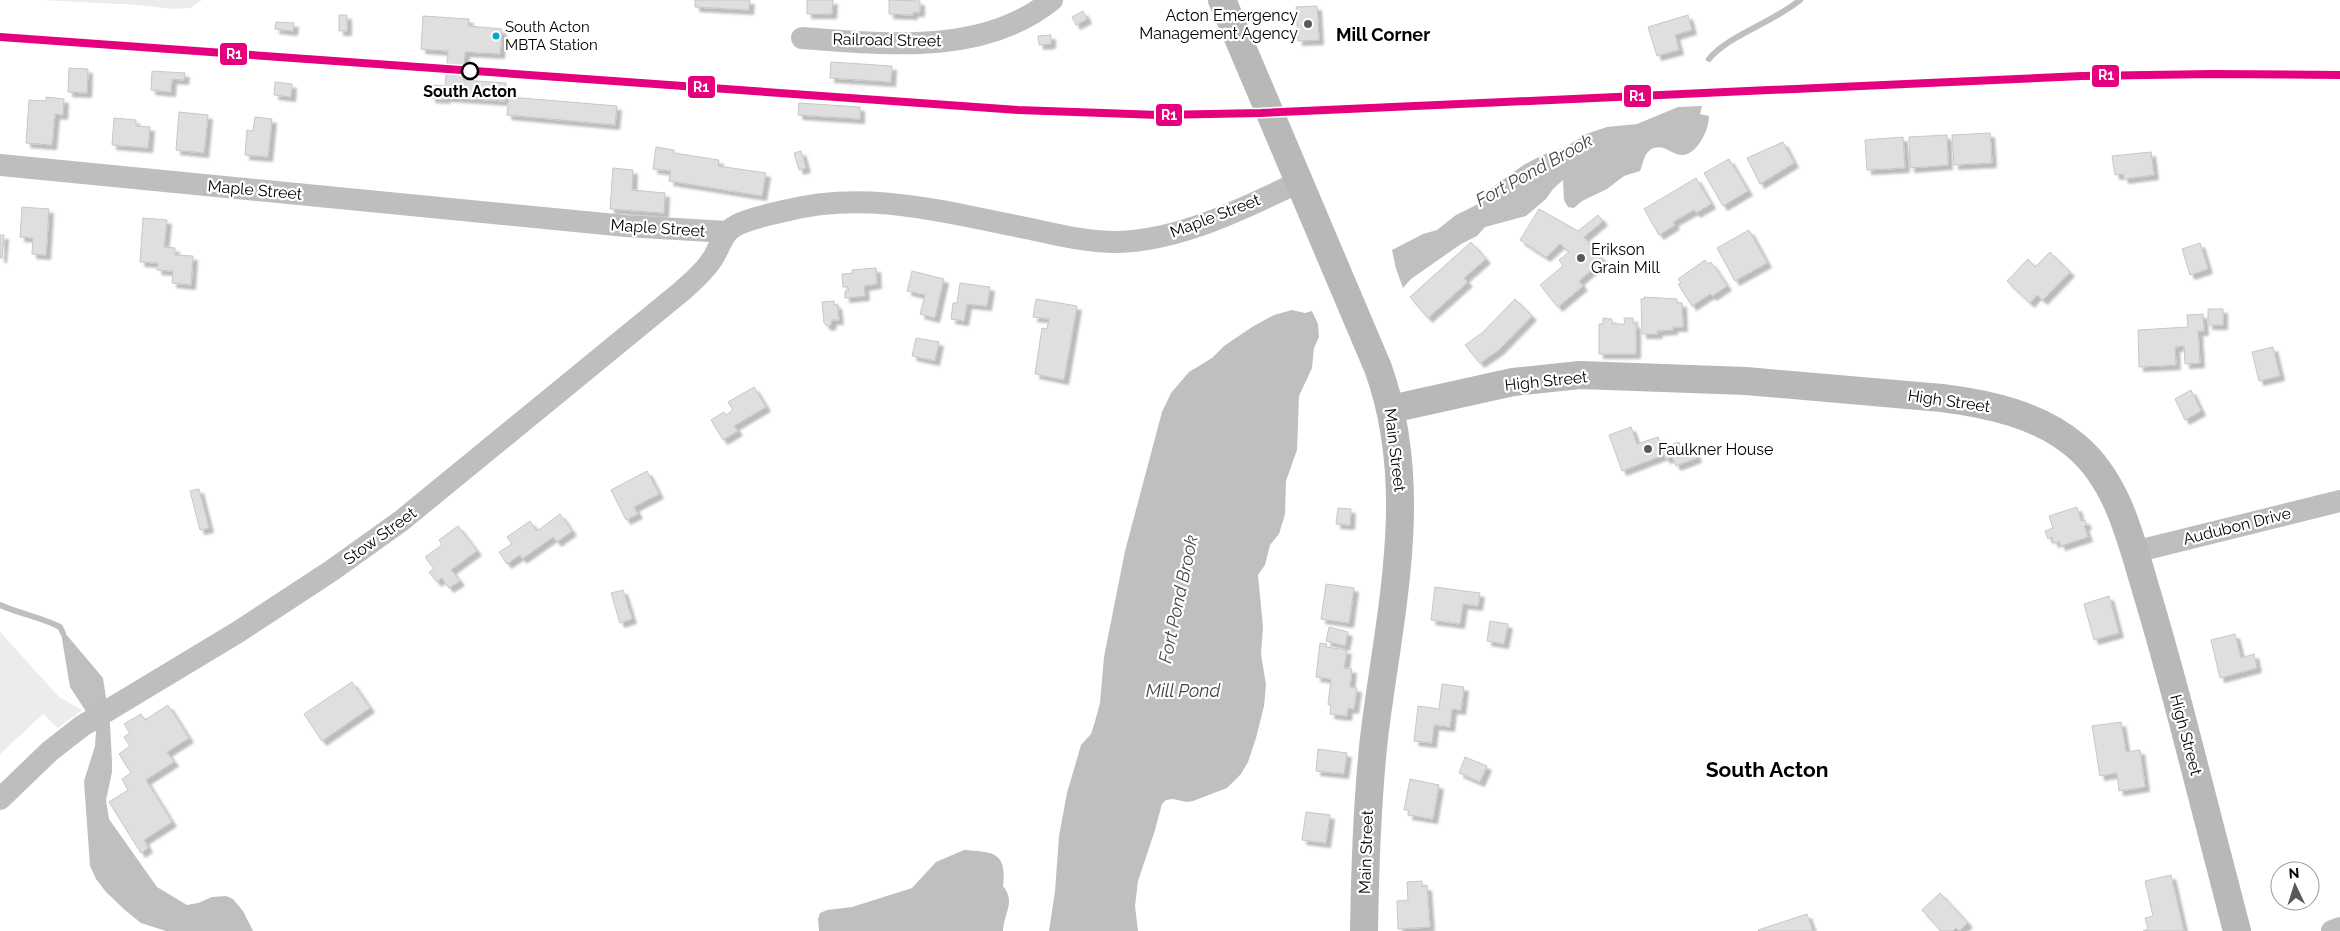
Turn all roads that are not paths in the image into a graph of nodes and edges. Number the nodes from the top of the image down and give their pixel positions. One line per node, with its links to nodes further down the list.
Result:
1 (1052, 0): 3 (street, Railroad Street)
2 (1222, 0): 5 (street, Main Street)
3 (802, 38)
4 (0, 166): 6 (street, Maple Street)
5 (1299, 182): 6 (street, Maple Street); 7 (street, Main Street)
6 (727, 232): 10 (street, Stow Street)
7 (1391, 408): 9 (street, High Street); 12 (street, Main Street)
8 (2340, 501): 9 (street, Audubon Drive)
9 (2134, 552): 13 (street, High Street)
10 (0, 799)
11 (2340, 928): 14 (street)
12 (1364, 931)
13 (2236, 931)
14 (2332, 931)

